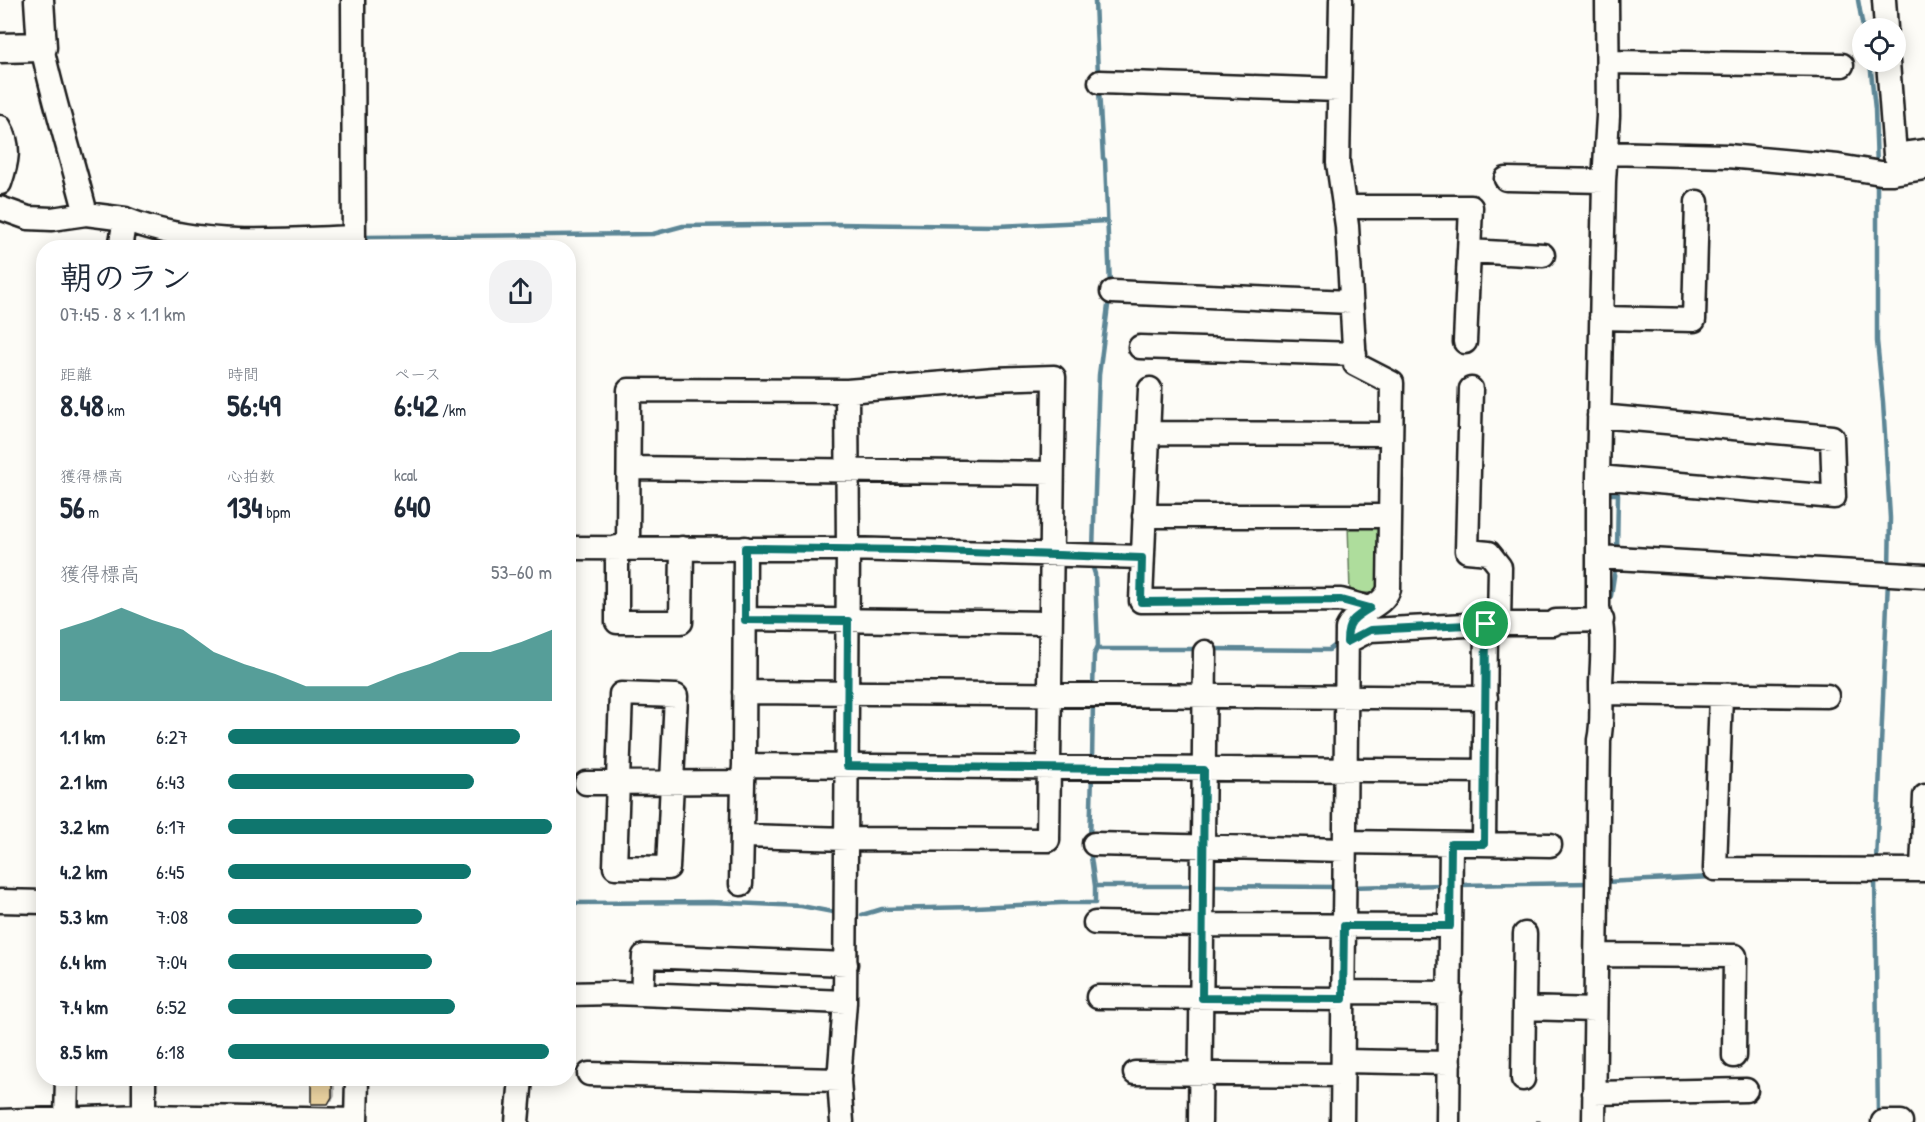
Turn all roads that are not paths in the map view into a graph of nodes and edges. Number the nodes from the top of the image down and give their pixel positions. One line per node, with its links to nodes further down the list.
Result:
1 (39, 0): 7 (main road)
2 (353, 0): 28 (street)
3 (1341, 0): 13 (street)
4 (1607, 0): 9 (street)
5 (1884, 0): 6 (street)
6 (1885, 18)
7 (42, 47): 8 (main road); 24 (street)
8 (0, 48)
9 (1608, 62): 10 (street); 16 (street)
10 (1842, 65)
11 (1889, 72): 15 (street)
12 (1100, 82): 13 (street)
13 (1339, 90): 22 (street)
14 (0, 127): 20 (street)
15 (1925, 151)
16 (1606, 153): 17 (street); 19 (street)
17 (1925, 168)
18 (1506, 179): 19 (street)
19 (1604, 181): 33 (street)
20 (0, 183)
21 (1697, 202): 33 (street)
22 (1344, 207): 29 (street); 32 (street)
23 (0, 208): 24 (street)
24 (86, 214): 25 (street)
25 (125, 219): 26 (street); 27 (street)
26 (121, 240)
27 (234, 240)
28 (354, 240)
29 (1469, 251): 30 (street); 34 (street)
30 (1543, 255)
31 (1112, 292): 32 (street)
32 (1351, 302): 36 (street)
33 (1601, 318): 40 (street)
34 (1466, 342)
35 (1140, 347): 36 (street)
36 (1355, 354): 42 (street)
37 (1150, 389): 41 (street)
38 (1471, 389): 62 (street)
39 (847, 391): 43 (street); 44 (street); 45 (street)
40 (1599, 416): 46 (street); 46 (street)
41 (1148, 433): 42 (street); 47 (street)
42 (1391, 434): 48 (street)
43 (629, 468): 44 (street); 49 (street)
44 (847, 470): 45 (street); 53 (street)
45 (1052, 472): 54 (street)
46 (1598, 477): 56 (street)
47 (1144, 516): 48 (street); 55 (street)
48 (1390, 516): 58 (street)
49 (623, 547): 50 (street); 51 (street); 51 (street)
50 (576, 548)
51 (682, 548): 52 (street)
52 (745, 548): 53 (street); 59 (street)
53 (848, 549): 54 (street); 61 (street)
54 (1050, 554): 55 (street); 63 (street)
55 (1142, 558): 58 (street)
56 (1610, 558): 57 (street); 60 (street)
57 (1925, 576)
58 (1370, 608): 64 (street)
59 (745, 620): 61 (street); 66 (street)
60 (1602, 620): 62 (street); 68 (street)
61 (848, 621): 63 (street); 67 (street)
62 (1496, 621): 64 (street); 74 (street)
63 (1050, 623): 69 (street)
64 (1347, 642): 73 (street)
65 (1205, 652): 70 (street)
66 (744, 692): 67 (street); 80 (street)
67 (848, 693): 69 (street); 75 (street)
68 (1601, 693): 71 (street); 102 (street)
69 (1049, 694): 70 (street); 76 (street)
70 (1205, 694): 73 (street); 77 (street)
71 (1720, 694): 72 (street); 93 (street)
72 (1827, 696)
73 (1346, 698): 74 (street); 78 (street)
74 (1485, 698): 79 (street)
75 (847, 766): 76 (street); 80 (street); 86 (street)
76 (1049, 768): 77 (street); 86 (street)
77 (1204, 770): 78 (street); 91 (street)
78 (1346, 770): 79 (street); 92 (street)
79 (1485, 771): 89 (street)
80 (743, 773): 81 (street); 85 (street)
81 (672, 782): 83 (street); 83 (street); 83 (street)
82 (586, 783): 83 (street)
83 (618, 783)
84 (1925, 796): 93 (street)
85 (742, 836): 86 (street); 94 (street)
86 (847, 839): 103 (street)
87 (1095, 844): 91 (street)
88 (1451, 844): 89 (street); 92 (street); 100 (street)
89 (1484, 844): 90 (street)
90 (1550, 845)
91 (1204, 846): 92 (street); 98 (street)
92 (1345, 846): 99 (street)
93 (1924, 870)
94 (741, 884)
95 (0, 901): 96 (street)
96 (36, 902)
97 (1095, 923): 98 (street)
98 (1203, 925): 99 (street); 109 (street)
99 (1344, 926): 100 (street); 107 (street)
100 (1450, 926): 104 (street)
101 (1525, 934): 111 (street)
102 (1596, 955): 112 (street); 113 (street)
103 (846, 964): 106 (street); 110 (street)
104 (1450, 993): 107 (street); 114 (street)
105 (576, 994): 106 (street)
106 (642, 994): 110 (street)
107 (1343, 995): 109 (street); 115 (street)
108 (1098, 997): 109 (street)
109 (1202, 998): 118 (street)
110 (845, 1002): 120 (street)
111 (1524, 1008): 112 (street); 119 (street)
112 (1595, 1010): 126 (street)
113 (1734, 1056)
114 (1449, 1062): 115 (street); 135 (street)
115 (1342, 1068): 118 (street); 134 (street)
116 (1135, 1073): 118 (street)
117 (589, 1074): 120 (street)
118 (1201, 1075): 133 (street)
119 (1523, 1079)
120 (839, 1080): 132 (street)
121 (67, 1086): 128 (street)
122 (144, 1086): 127 (street)
123 (357, 1086): 130 (street)
124 (520, 1086): 131 (street)
125 (1746, 1090): 126 (street)
126 (1594, 1093): 136 (street)
127 (144, 1116): 128 (street); 130 (street)
128 (66, 1119): 129 (street)
129 (0, 1121)
130 (356, 1121)
131 (517, 1122)
132 (842, 1122)
133 (1200, 1122)
134 (1342, 1122)
135 (1448, 1122)
136 (1594, 1122)

